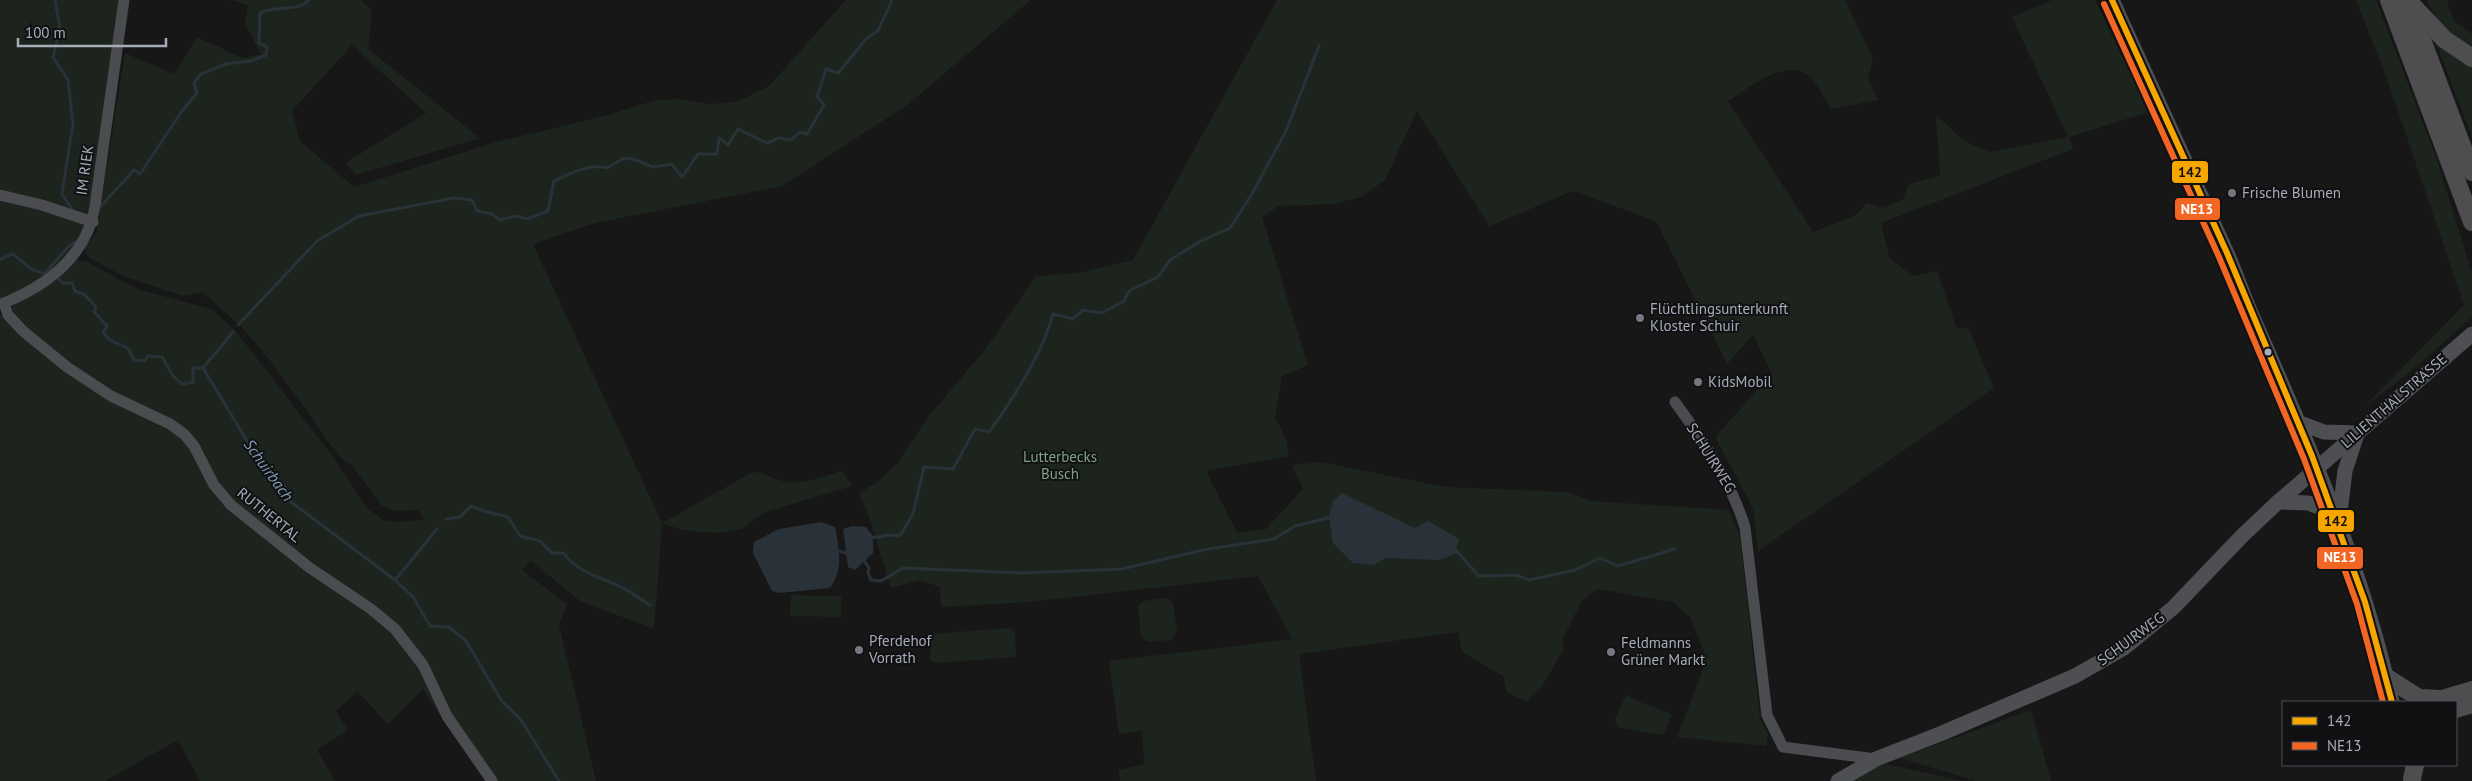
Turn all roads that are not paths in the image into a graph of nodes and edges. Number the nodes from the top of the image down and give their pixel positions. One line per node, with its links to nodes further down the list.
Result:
1 (124, 0): 8 (street, IM RIEK)
2 (2112, 0): 13 (main road)
3 (2389, 0): 9 (highway)
4 (2407, 0): 5 (highway); 6 (highway)
5 (2472, 58)
6 (2472, 172)
7 (0, 194): 8 (street)
8 (92, 222): 10 (street, IM RIEK)
9 (2472, 222)
10 (2, 302): 25 (street, RUTHERTAL)
11 (2470, 336): 14 (main road, LILIENTHALSTRASSE)
12 (1675, 402): 24 (street, SCHUIRWEG)
13 (2300, 423): 14 (main road); 15 (main road)
14 (2357, 433): 15 (main road, LILIENTHALSTRASSE); 17 (main road)
15 (2316, 468): 16 (main road, SCHUIRWEG); 17 (main road)
16 (2278, 502): 17 (main road); 24 (main road, SCHUIRWEG)
17 (2337, 517): 18 (main road)
18 (2386, 676): 20 (main road); 21 (highway)
19 (2472, 690): 21 (highway)
20 (2392, 701)
21 (2436, 701)
22 (2472, 704): 23 (highway)
23 (2457, 709)
24 (1876, 759): 26 (main road, SCHUIRWEG)
25 (492, 781)
26 (1838, 781)

